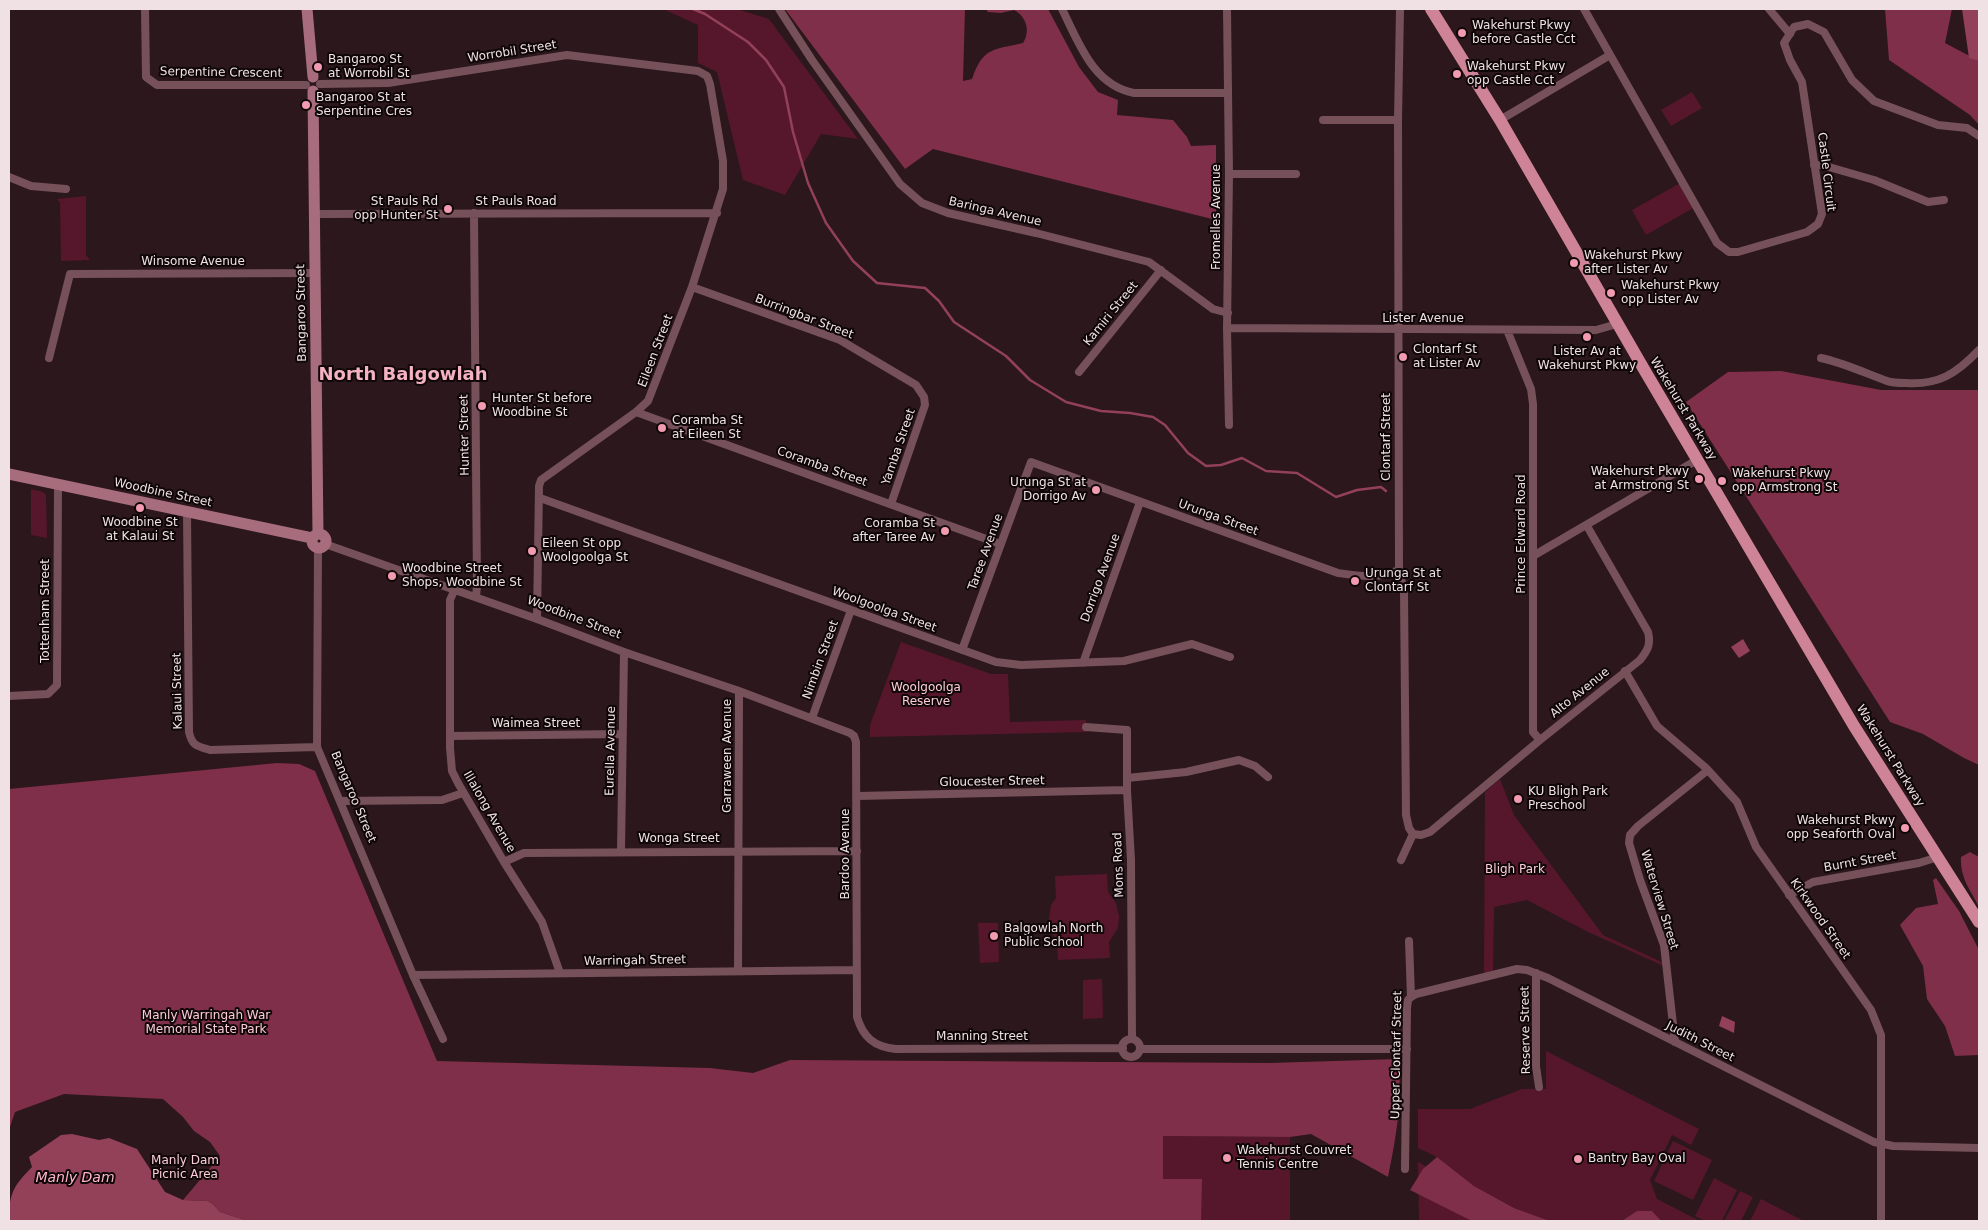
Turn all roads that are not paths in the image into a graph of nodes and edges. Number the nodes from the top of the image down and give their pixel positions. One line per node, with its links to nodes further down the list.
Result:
1 (144, 9): 13 (street, Serpentine Crescent)
2 (307, 9): 13 (street, Bangaroo Street)
3 (779, 9): 28 (street, Baringa Avenue)
4 (1062, 9): 14 (street)
5 (1227, 9): 14 (street, Fromelles Avenue)
6 (1400, 9): 16 (street, Clontarf Street)
7 (1431, 9): 17 (main road, Wakehurst Parkway)
8 (1584, 9): 11 (street)
9 (1769, 9): 10 (street)
10 (1790, 34): 18 (street); 19 (street, Castle Circuit)
11 (1610, 55): 17 (street); 19 (street, Castle Circuit)
12 (707, 76): 13 (street, Worrobil Street); 26 (street, Eileen Street)
13 (313, 84): 27 (street, Bangaroo Street)
14 (1227, 93): 20 (street, Fromelles Avenue)
15 (1324, 120): 16 (street)
16 (1398, 120): 34 (street, Clontarf Street)
17 (1500, 120): 32 (main road, Wakehurst Parkway)
18 (1979, 136)
19 (1814, 165): 24 (street)
20 (1230, 174): 21 (street); 31 (street, Fromelles Avenue)
21 (1296, 174)
22 (9, 177): 23 (street)
23 (66, 189)
24 (1944, 200)
25 (474, 213): 26 (street, St Pauls Road); 27 (street, St Pauls Road); 57 (street, Hunter Street)
26 (717, 213): 30 (street, Eileen Street)
27 (315, 214): 29 (street, Bangaroo Street)
28 (1161, 270): 31 (street, Baringa Avenue); 39 (street, Kamiri Street)
29 (316, 272): 37 (street, Winsome Avenue); 52 (street, Bangaroo Street)
30 (692, 287): 40 (street, Burringbar Street); 41 (street, Eileen Street)
31 (1228, 313): 33 (street, Fromelles Avenue)
32 (1617, 324): 35 (street, Lister Avenue); 43 (main road, Wakehurst Parkway)
33 (1227, 328): 34 (street, Lister Avenue); 42 (street, Fromelles Avenue)
34 (1398, 330): 35 (street, Lister Avenue); 55 (street, Clontarf Street)
35 (1507, 330): 54 (street, Prince Edward Road)
36 (1979, 350): 38 (street)
37 (49, 358)
38 (1821, 358)
39 (1079, 372)
40 (924, 397): 49 (street, Yamba Street)
41 (636, 412): 47 (street, Eileen Street); 49 (street, Coramba Street)
42 (1229, 426)
43 (1697, 460): 51 (street); 84 (main road, Wakehurst Parkway)
44 (1031, 462): 48 (street, Urunga Street); 53 (street, Taree Avenue)
45 (9, 474): 46 (street, Woodbine Street)
46 (58, 484): 50 (street, Woodbine Street); 66 (street, Tottenham Street)
47 (540, 498): 58 (street, Woolgoolga Street); 59 (street, Eileen Street)
48 (1140, 502): 55 (street, Urunga Street); 63 (street, Dorrigo Avenue)
49 (891, 504): 53 (street, Coramba Street)
50 (187, 512): 52 (street, Woodbine Street); 72 (street, Kalaui Street)
51 (1587, 526): 54 (street); 64 (street, Alto Avenue)
52 (319, 541): 56 (street, Woodbine Street); 72 (street, Bangaroo Street)
53 (1000, 544): 60 (street, Taree Avenue)
54 (1533, 556): 71 (street, Prince Edward Road)
55 (1399, 570): 80 (street, Clontarf Street)
56 (454, 590): 57 (street, Woodbine Street); 70 (street, Illalong Avenue)
57 (476, 597): 59 (street, Woodbine Street)
58 (851, 610): 60 (street, Woolgoolga Street); 67 (street, Nimbin Street)
59 (537, 619): 61 (street, Woodbine Street)
60 (962, 650): 63 (street, Woolgoolga Street)
61 (624, 652): 65 (street, Woodbine Street); 69 (street, Eurella Avenue)
62 (1230, 657): 63 (street, Woolgoolga Street)
63 (1083, 663)
64 (1625, 671): 71 (street, Alto Avenue); 73 (street, Kirkwood Street)
65 (739, 691): 67 (street, Woodbine Street); 81 (street, Garraween Avenue)
66 (9, 696)
67 (812, 718): 78 (street, Bardoo Avenue)
68 (1086, 727): 75 (street, Mons Road)
69 (622, 734): 70 (street, Waimea Street); 82 (street, Eurella Avenue)
70 (450, 736): 77 (street, Illalong Avenue)
71 (1540, 740): 80 (street, Alto Avenue)
72 (317, 747): 79 (street, Bangaroo Street)
73 (1708, 770): 87 (street, Kirkwood Street); 99 (street, Waterview Street)
74 (1268, 776): 75 (street)
75 (1127, 778): 76 (street, Mons Road)
76 (1127, 790): 78 (street, Gloucester Street); 98 (street, Mons Road)
77 (463, 793): 79 (street); 86 (street, Illalong Avenue)
78 (857, 796): 83 (street, Bardoo Avenue)
79 (340, 802): 94 (street, Bangaroo Street)
80 (1413, 834): 85 (street)
81 (739, 850): 82 (street, Wonga Street); 83 (street, Wonga Street); 91 (street, Garraween Avenue)
82 (621, 851): 86 (street, Wonga Street)
83 (857, 851): 90 (street, Bardoo Avenue)
84 (1938, 857): 87 (street, Burnt Street); 88 (main road, Wakehurst Parkway)
85 (1401, 860)
86 (504, 862): 92 (street, Illalong Avenue)
87 (1789, 895): 104 (street, Kirkwood Street)
88 (1979, 922)
89 (1409, 941): 95 (street, Upper Clontarf Street)
90 (857, 970): 91 (street, Warringah Street); 96 (street, Bardoo Avenue)
91 (738, 971): 92 (street, Warringah Street)
92 (560, 973): 94 (street, Warringah Street)
93 (1536, 973): 95 (street, Judith Street); 99 (street, Judith Street); 103 (street, Reserve Street)
94 (413, 975): 97 (street, Bangaroo Street)
95 (1411, 997): 101 (street, Upper Clontarf Street)
96 (857, 1017): 100 (street, Manning Street)
97 (443, 1039)
98 (1132, 1039): 100 (street); 102 (street)
99 (1675, 1042): 104 (street, Judith Street)
100 (1123, 1048): 102 (street)
101 (1407, 1048): 102 (street); 106 (street, Upper Clontarf Street)
102 (1140, 1049)
103 (1539, 1088)
104 (1882, 1144): 105 (street, Judith Street); 107 (street, Kirkwood Street)
105 (1979, 1148)
106 (1405, 1169)
107 (1881, 1221)

